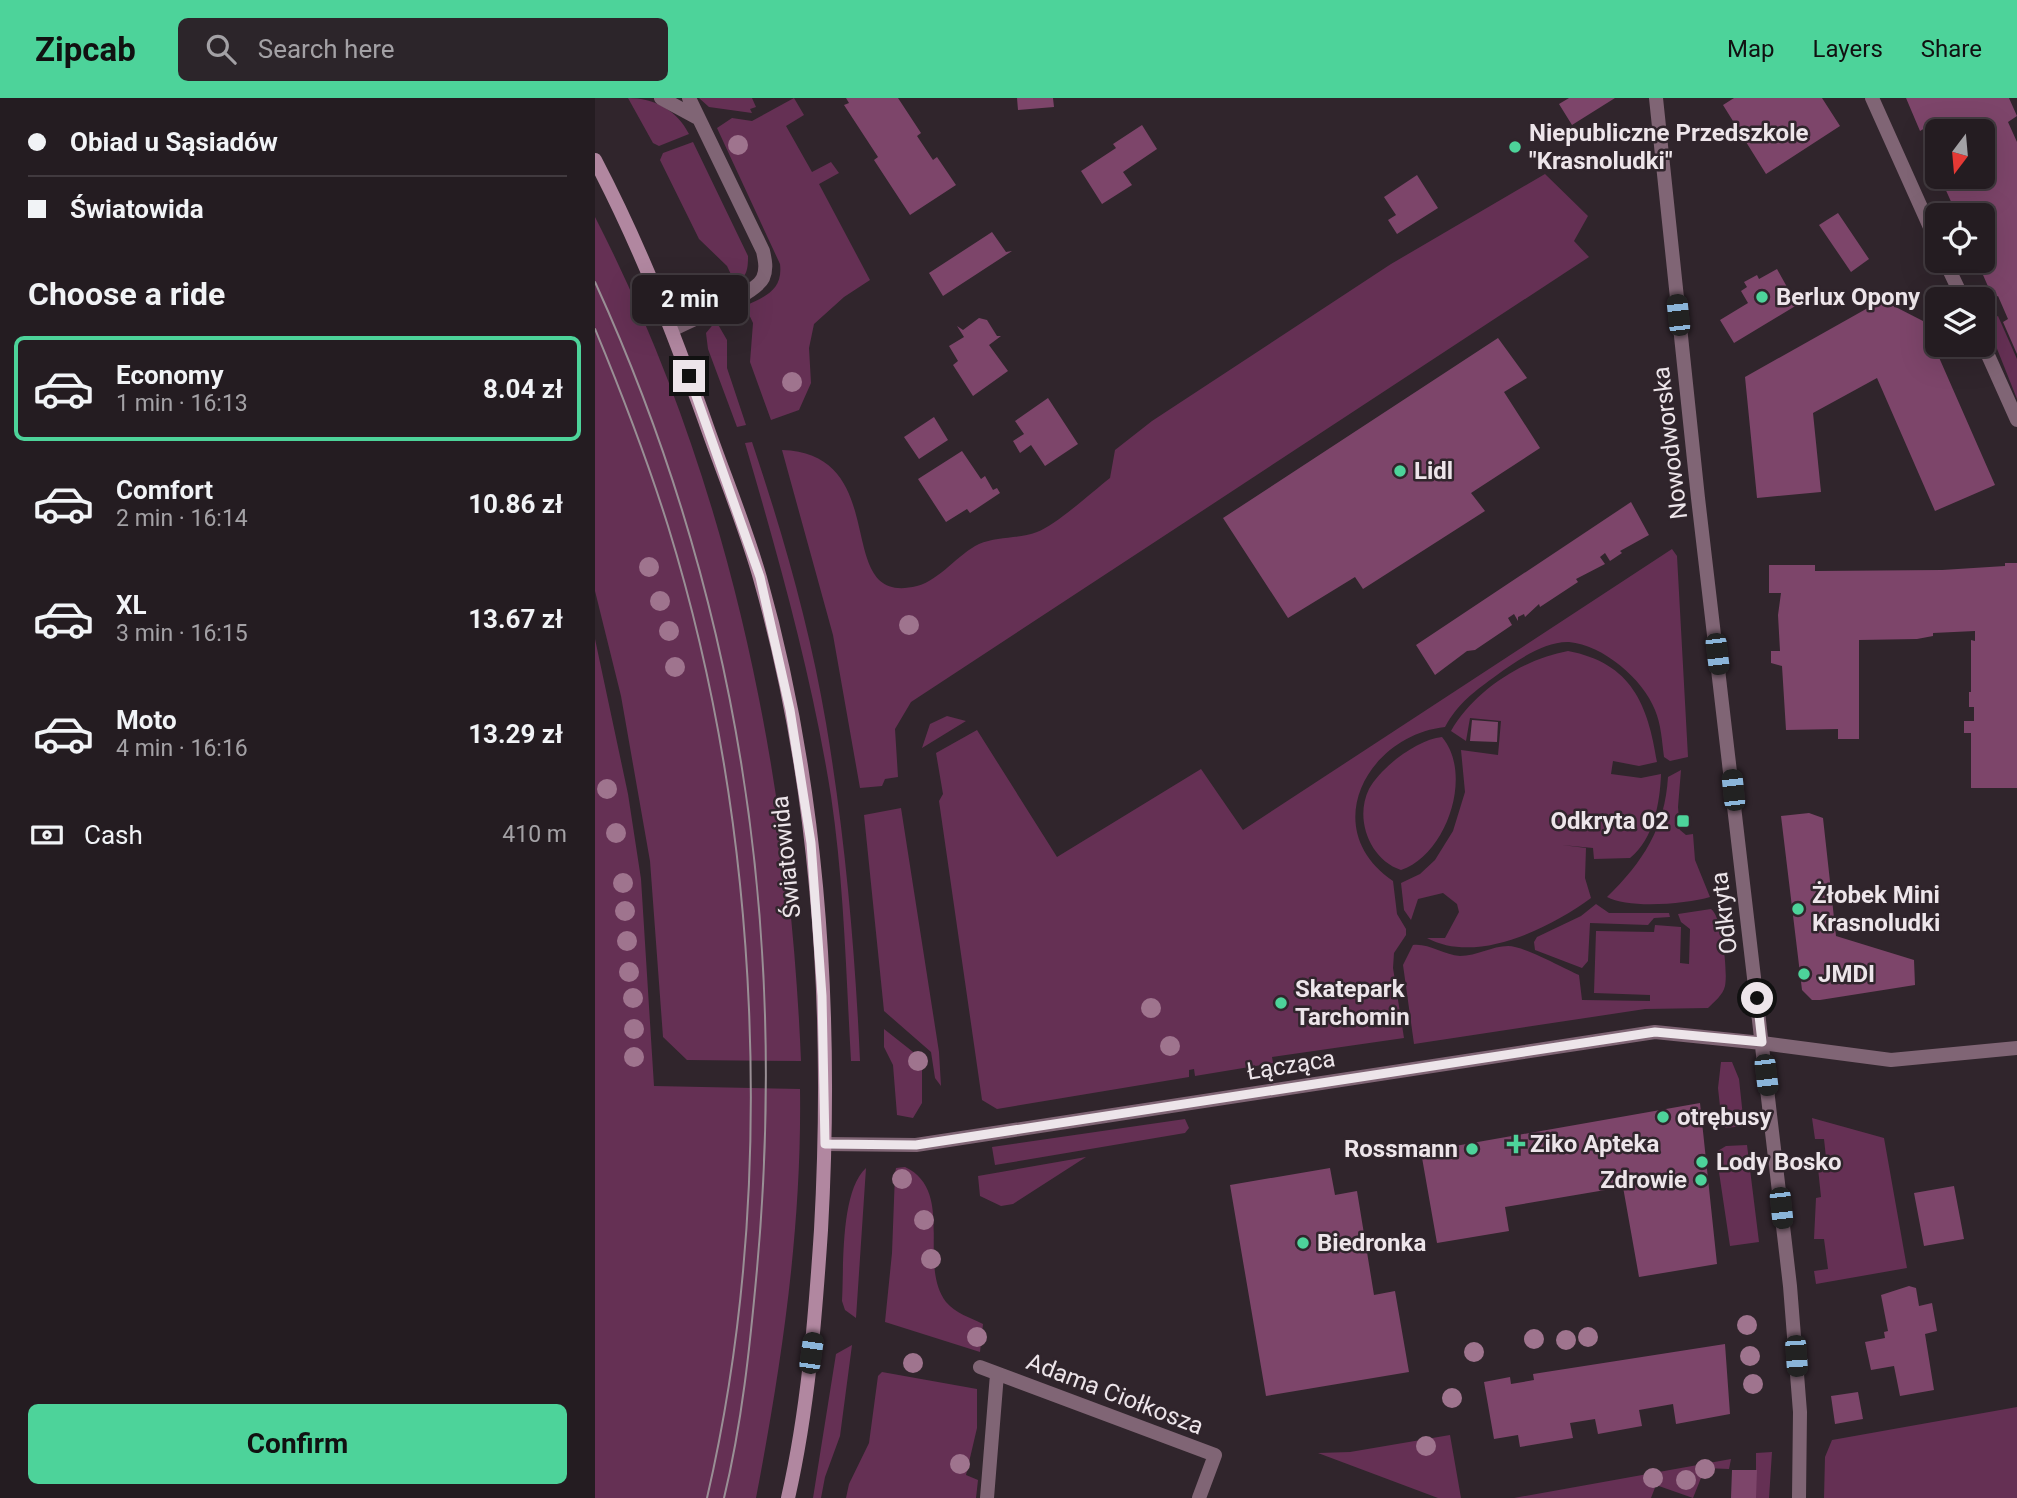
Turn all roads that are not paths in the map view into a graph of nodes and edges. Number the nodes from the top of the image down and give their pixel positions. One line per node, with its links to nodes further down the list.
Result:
1 (661, 98): 5 (street)
2 (689, 98): 5 (street)
3 (1655, 98): 11 (street, Nowodworska)
4 (1872, 98): 7 (street)
5 (696, 117): 8 (street)
6 (595, 160): 8 (street, Światowida)
7 (1925, 216)
8 (672, 330): 14 (street, Światowida)
9 (1989, 357): 10 (street)
10 (2017, 420)
11 (1703, 532): 12 (street, Odkryta)
12 (1762, 1042): 13 (street, Łącząca); 14 (street, Łącząca); 20 (street, Odkryta)
13 (2017, 1048)
14 (825, 1144): 17 (street, Światowida)
15 (980, 1367): 16 (street, Adama Ciołkosza)
16 (997, 1374): 18 (street, Adama Ciołkosza); 19 (street, Adama Ciołkosza)
17 (788, 1498)
18 (987, 1498)
19 (1199, 1498)
20 (1799, 1498)

